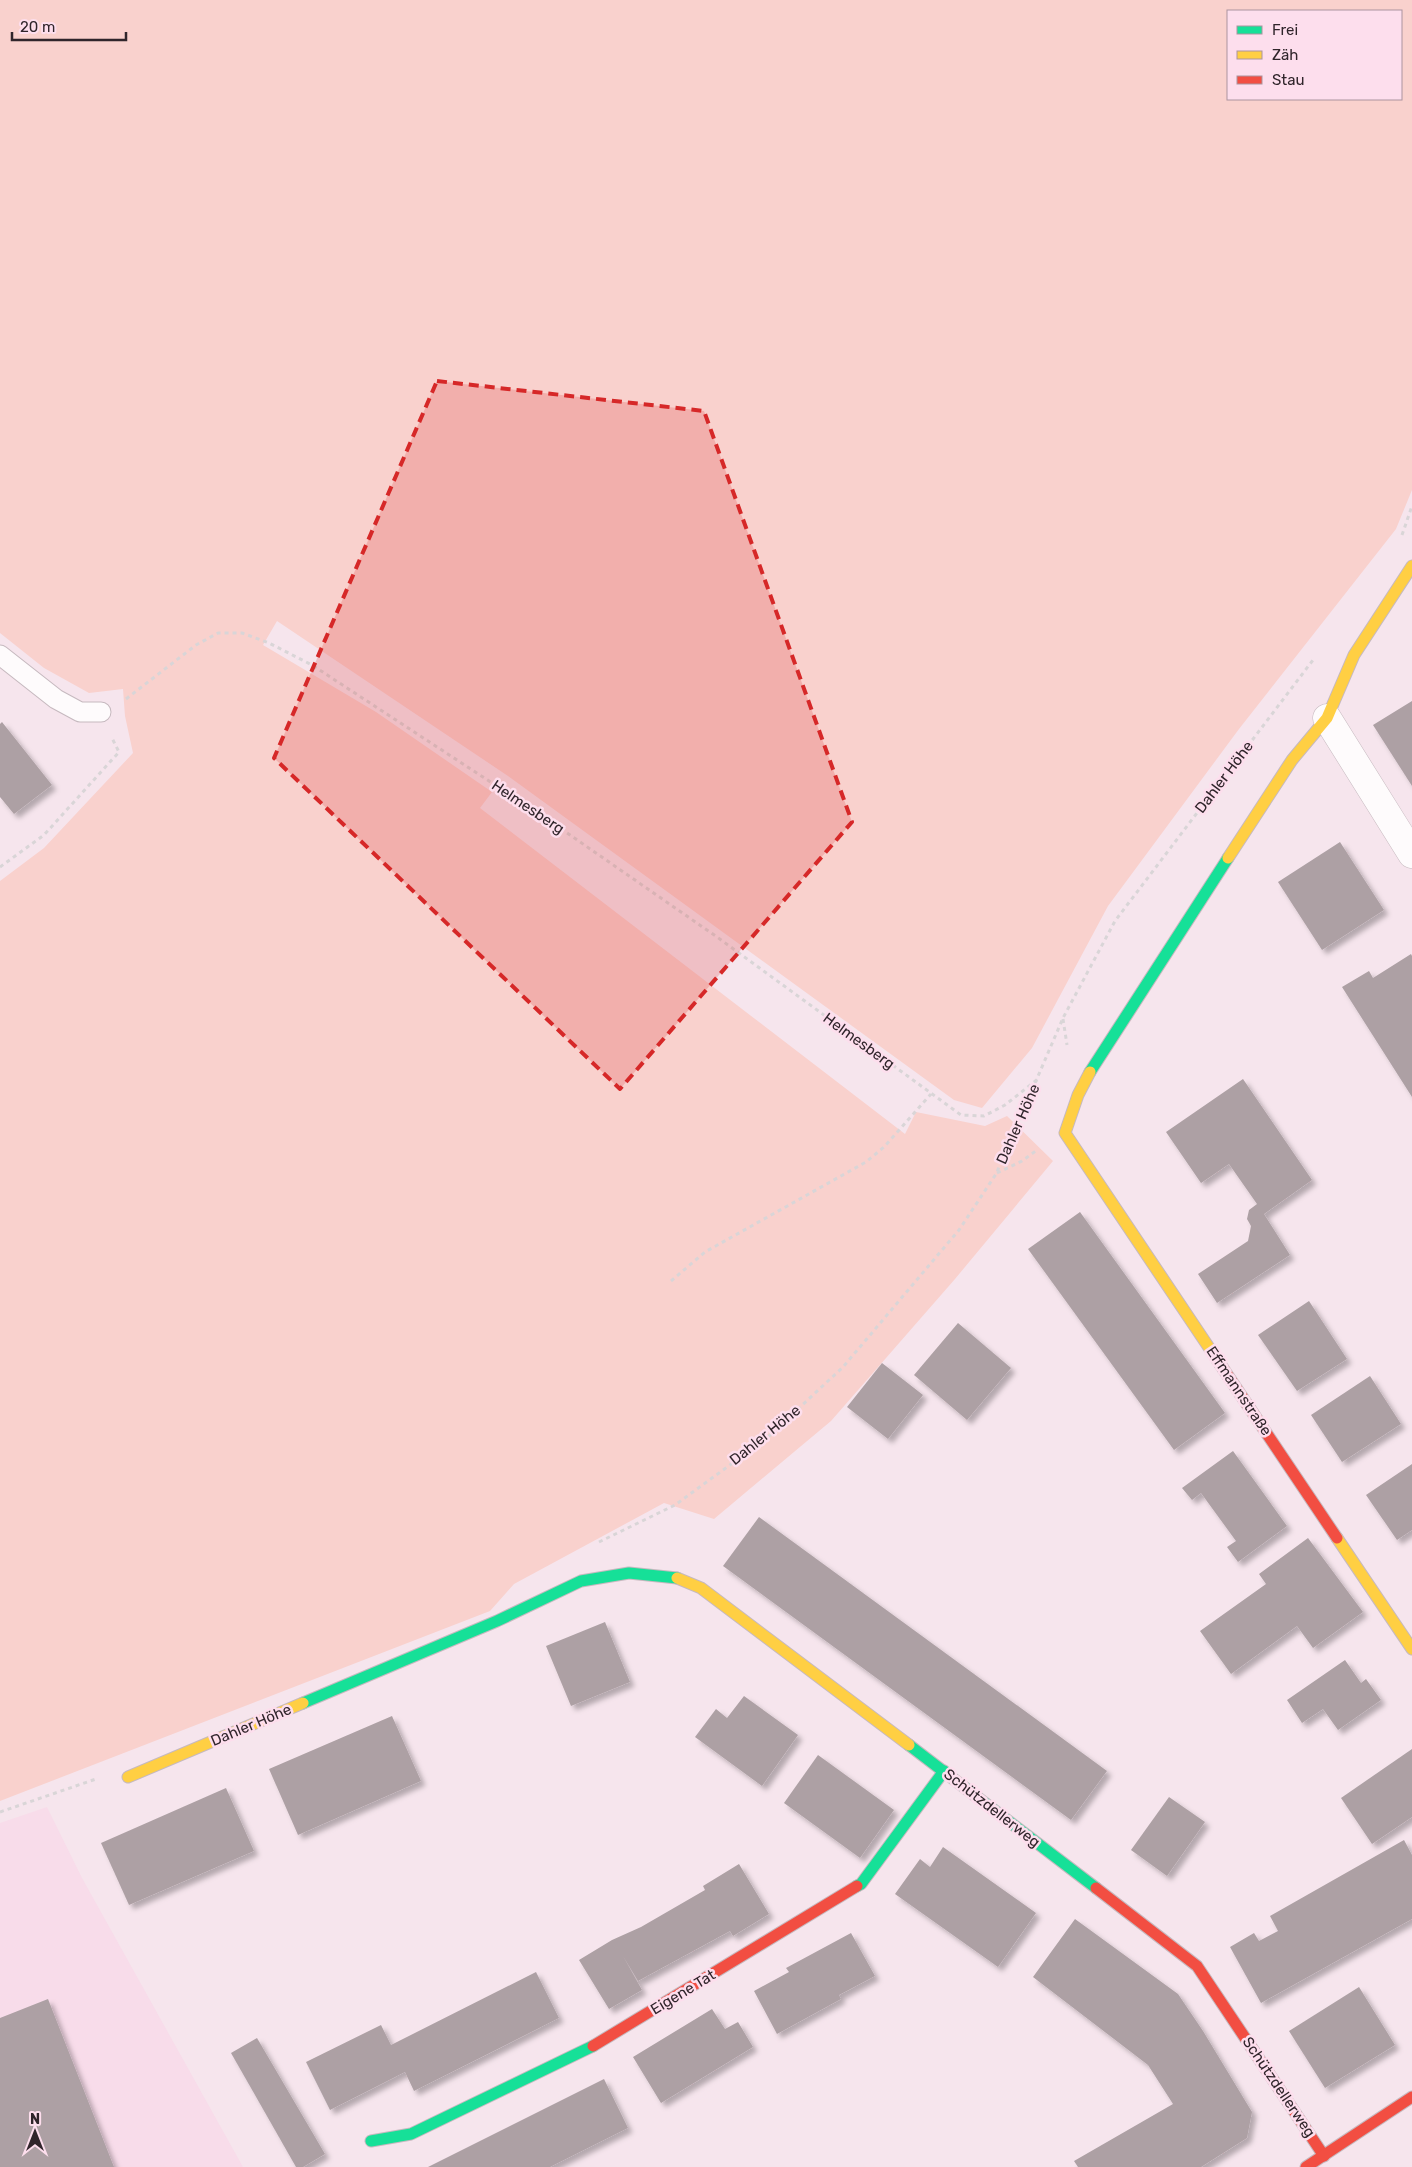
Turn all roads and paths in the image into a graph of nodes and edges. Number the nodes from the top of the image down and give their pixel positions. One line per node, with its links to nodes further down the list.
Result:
1 (1412, 506): 2 (path)
2 (1400, 542)
3 (1412, 566): 7 (street)
4 (0, 655): 6 (lane)
5 (1316, 657): 10 (path, Dahler Höhe)
6 (101, 712): 9 (path); 11 (path, Helmesberg)
7 (1327, 718): 8 (street); 12 (street)
8 (1412, 854)
9 (0, 867)
10 (1039, 1078): 11 (path, Helmesberg); 13 (path, Dahler Höhe)
11 (931, 1094): 14 (path)
12 (1065, 1133): 13 (path); 17 (street, Effmannstraße)
13 (996, 1174): 15 (path, Dahler Höhe)
14 (671, 1281)
15 (591, 1546)
16 (581, 1581): 18 (street, Schützdellerweg); 19 (street, Dahler Höhe)
17 (1412, 1649)
18 (944, 1771): 22 (street, Eigene Tat); 23 (street, Schützdellerweg)
19 (128, 1777): 20 (path)
20 (0, 1812)
21 (1412, 2097): 23 (street)
22 (371, 2142)
23 (1324, 2156): 24 (street)
24 (1306, 2167)

